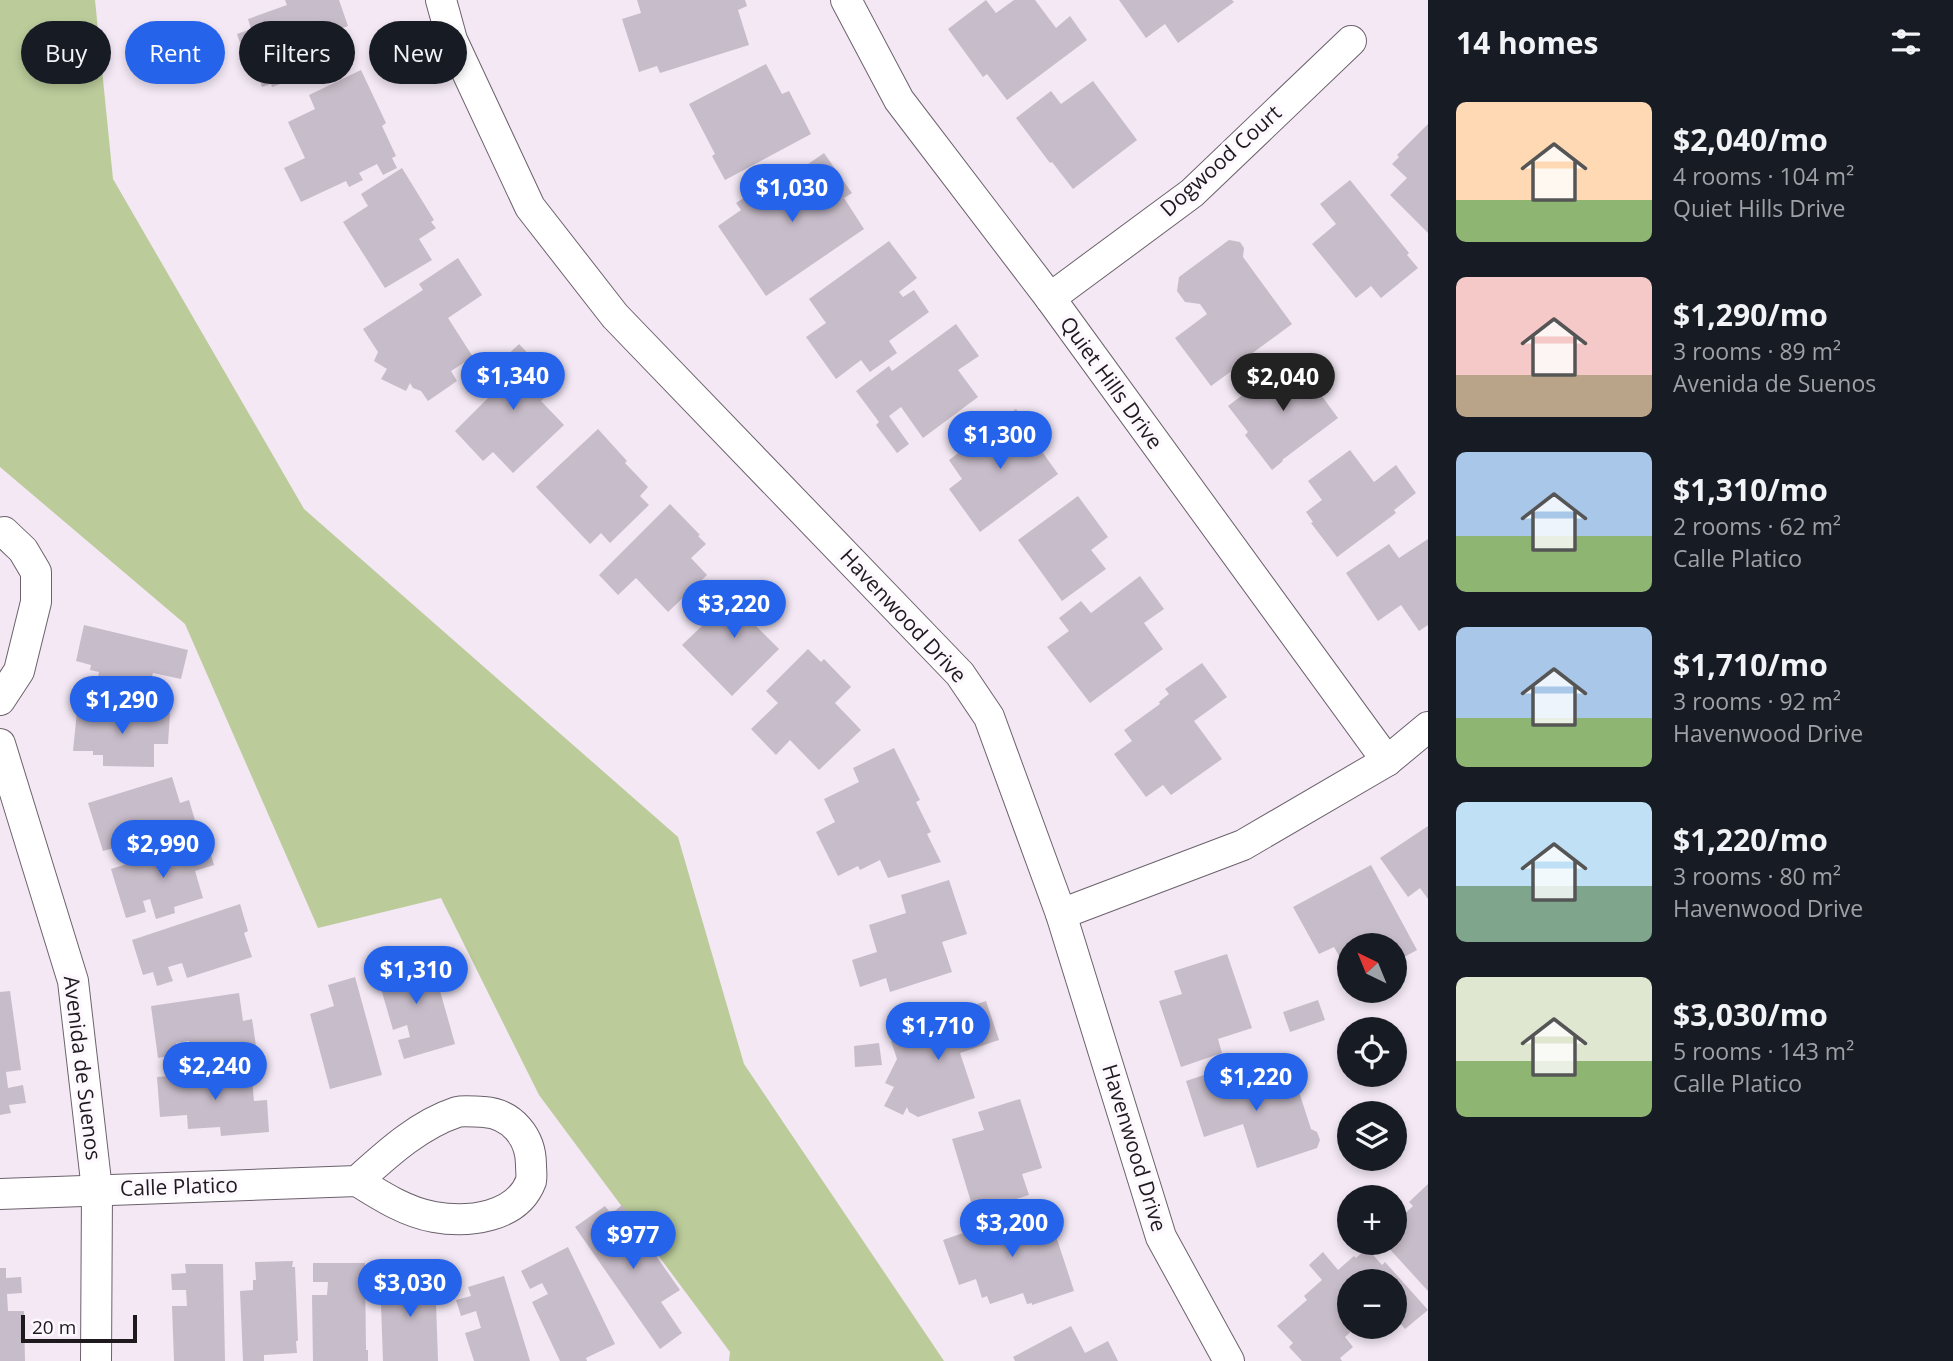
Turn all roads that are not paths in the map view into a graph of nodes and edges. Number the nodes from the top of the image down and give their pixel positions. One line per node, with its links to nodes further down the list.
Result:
1 (441, 0): 10 (street, Havenwood Drive)
2 (846, 0): 4 (street, Quiet Hills Drive)
3 (1351, 41): 4 (street, Dogwood Court)
4 (1050, 298): 9 (street, Quiet Hills Drive)
5 (0, 533): 6 (street)
6 (0, 700)
7 (1428, 727): 9 (street)
8 (0, 744): 12 (street, Avenida de Suenos)
9 (1387, 761): 10 (street)
10 (1062, 914): 15 (street, Havenwood Drive)
11 (357, 1181): 11 (street); 12 (street, Calle Platico)
12 (97, 1190): 13 (street, Calle Platico); 14 (street, Avenida de Suenos)
13 (0, 1194)
14 (96, 1361)
15 (1229, 1361)

